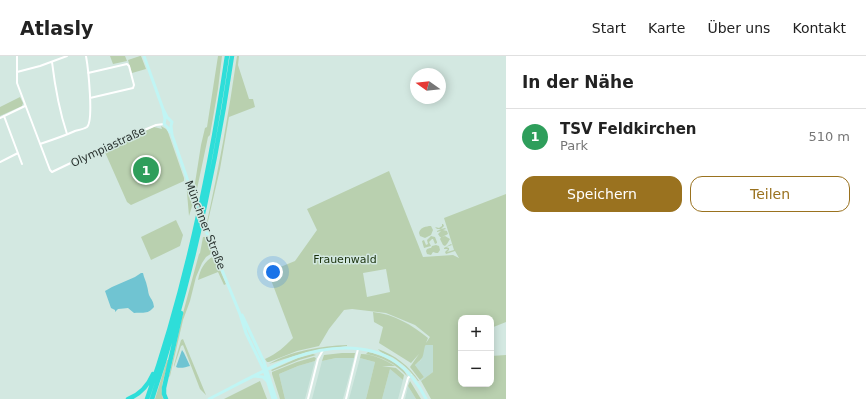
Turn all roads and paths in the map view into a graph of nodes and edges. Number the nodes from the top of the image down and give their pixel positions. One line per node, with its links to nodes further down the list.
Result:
1 (17, 56): 8 (street)
2 (67, 56): 7 (street)
3 (86, 56): 9 (street)
4 (144, 56): 14 (street, Münchner Straße)
5 (228, 56): 26 (highway)
6 (232, 56): 21 (highway)
7 (52, 62): 8 (street); 16 (street)
8 (17, 72): 11 (street)
9 (88, 73): 10 (street); 10 (street)
10 (90, 98): 16 (street)
11 (25, 106): 12 (street); 17 (street)
12 (4, 116): 13 (street); 18 (street)
13 (0, 118)
14 (166, 121): 15 (street, Münchner Straße); 15 (street, Münchner Straße); 17 (street, Olympiastraße)
15 (169, 126): 27 (street, Münchner Straße)
16 (67, 134): 17 (street)
17 (40, 144)
18 (18, 153): 19 (street); 20 (street)
19 (0, 162)
20 (22, 164)
21 (184, 292): 33 (highway); 34 (highway)
22 (358, 349): 23 (street); 28 (street); 39 (street)
23 (323, 350): 24 (street); 25 (street)
24 (314, 352): 25 (street); 27 (street)
25 (318, 359): 38 (street)
26 (158, 366): 31 (highway); 32 (highway)
27 (266, 370): 29 (street); 30 (street); 37 (street)
28 (411, 375): 40 (street); 41 (street)
29 (254, 376): 30 (street); 35 (street)
30 (268, 382): 36 (street)
31 (128, 399)
32 (147, 399)
33 (152, 399)
34 (166, 399)
35 (208, 399)
36 (273, 399)
37 (276, 399)
38 (308, 399)
39 (346, 399)
40 (402, 399)
41 (426, 399)

